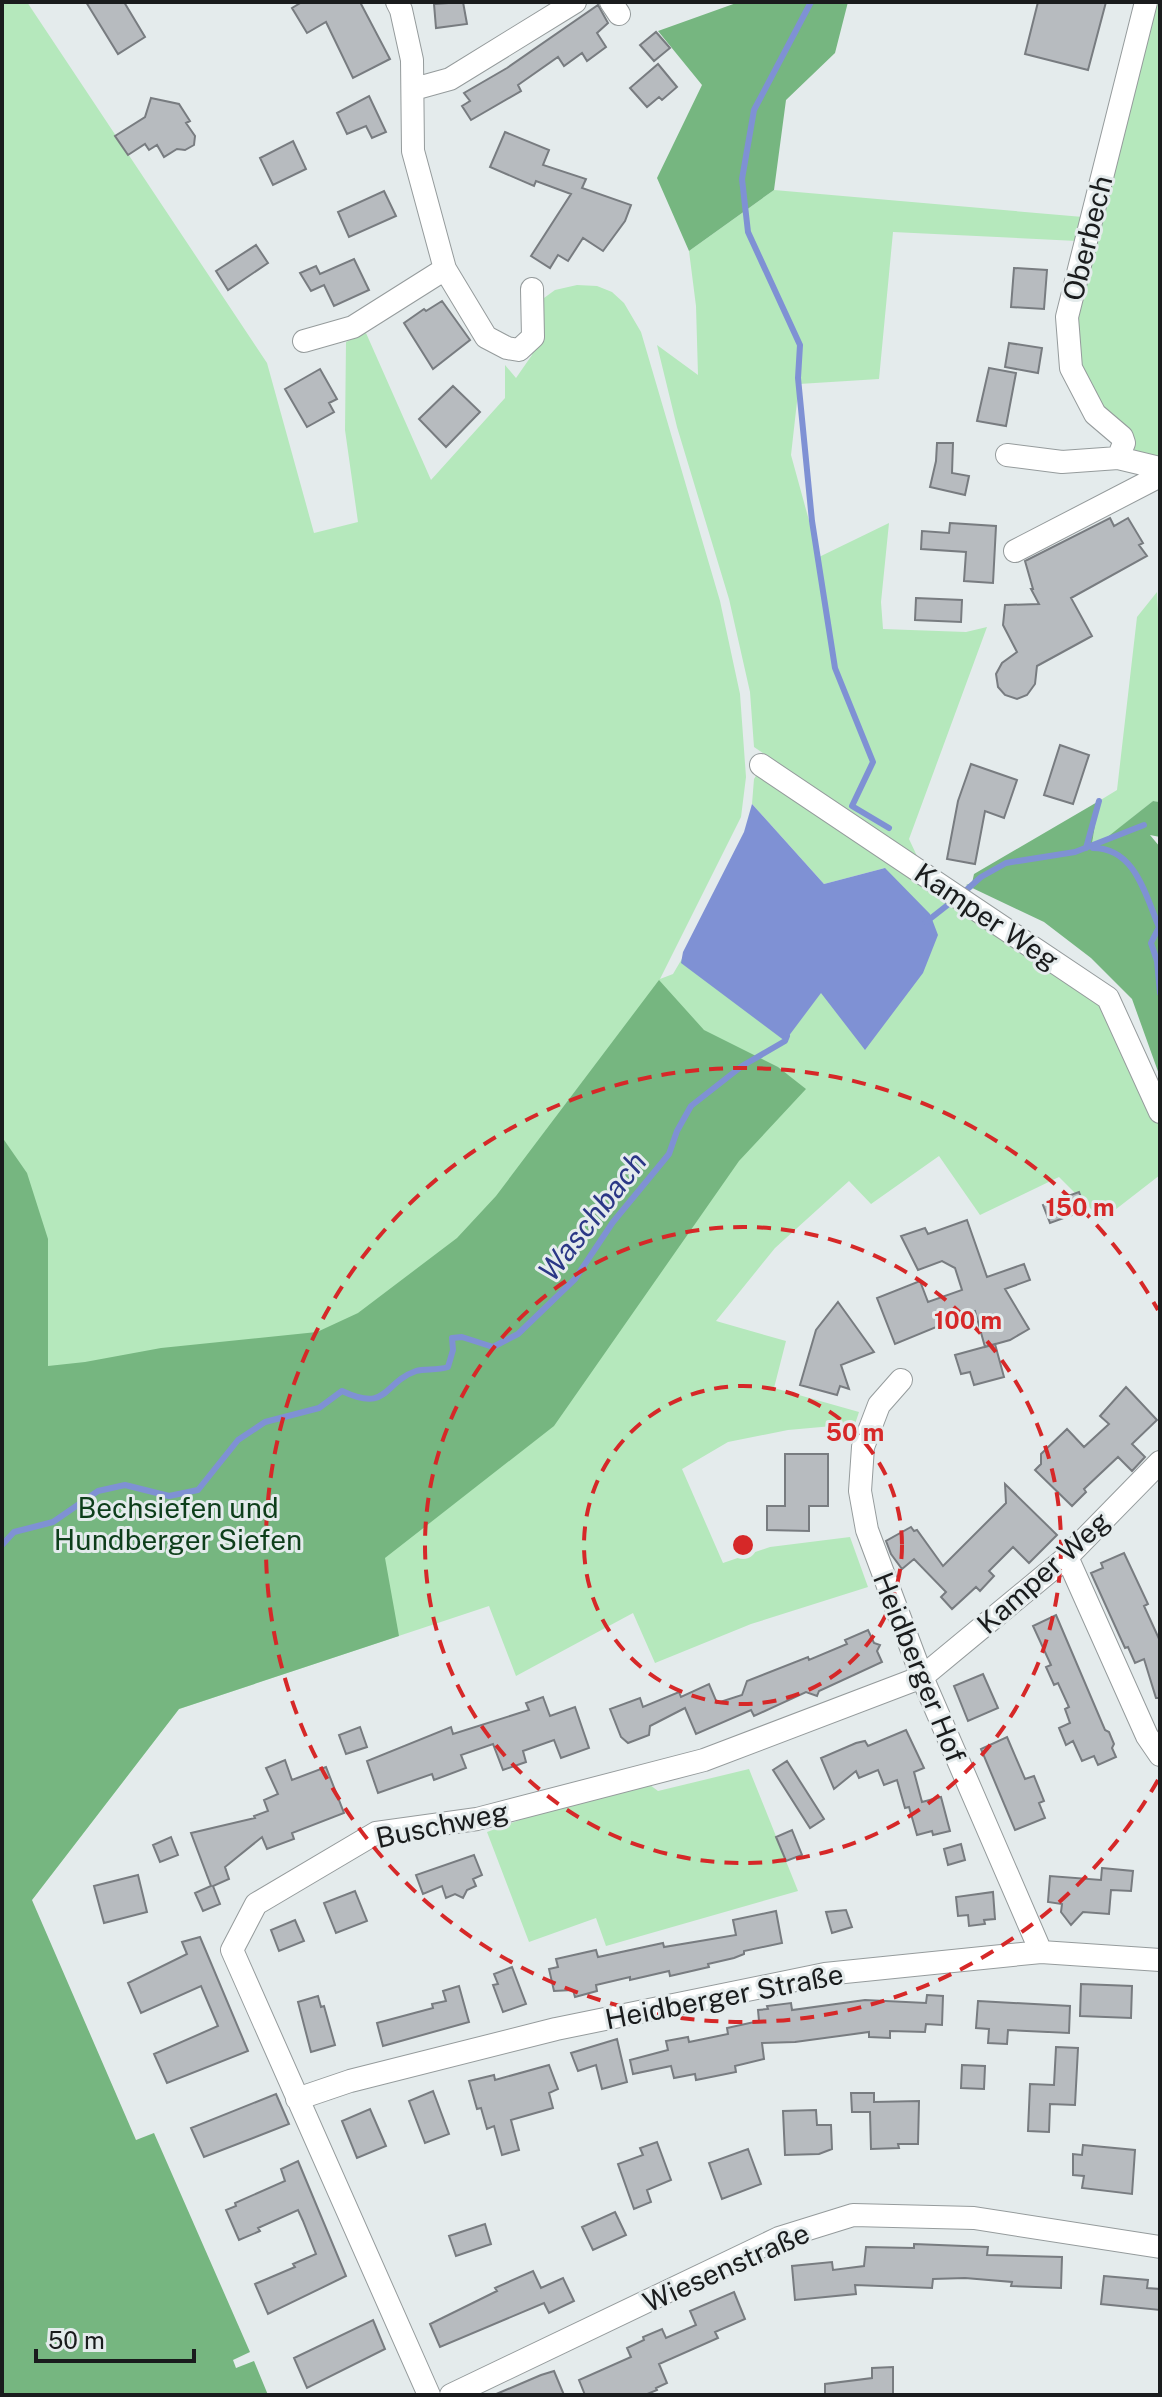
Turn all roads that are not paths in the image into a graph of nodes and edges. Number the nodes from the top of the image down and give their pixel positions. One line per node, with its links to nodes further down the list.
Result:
1 (575, 2): 4 (street)
2 (1146, 2): 9 (street, Oberbech)
3 (404, 5): 4 (street)
4 (414, 89): 5 (street)
5 (445, 269): 6 (street); 7 (street)
6 (532, 289)
7 (304, 341)
8 (1007, 455): 9 (street)
9 (1118, 458): 10 (street)
10 (1160, 468)
11 (1160, 476): 12 (street)
12 (1015, 551)
13 (761, 765): 14 (street, Kamper Weg)
14 (1160, 1112)
15 (901, 1380): 18 (street, Heidberger Hof)
16 (1160, 1462): 17 (street, Kamper Weg)
17 (1067, 1557): 18 (street, Kamper Weg); 19 (street)
18 (922, 1677): 20 (street, Heidberger Hof); 22 (street, Buschweg)
19 (1160, 1755)
20 (1041, 1952): 21 (street, Heidberger Straße); 22 (street, Heidberger Straße)
21 (1160, 1960)
22 (297, 2099): 24 (street, Buschweg)
23 (1160, 2247): 25 (street, Wiesenstraße)
24 (429, 2395)
25 (451, 2395)

